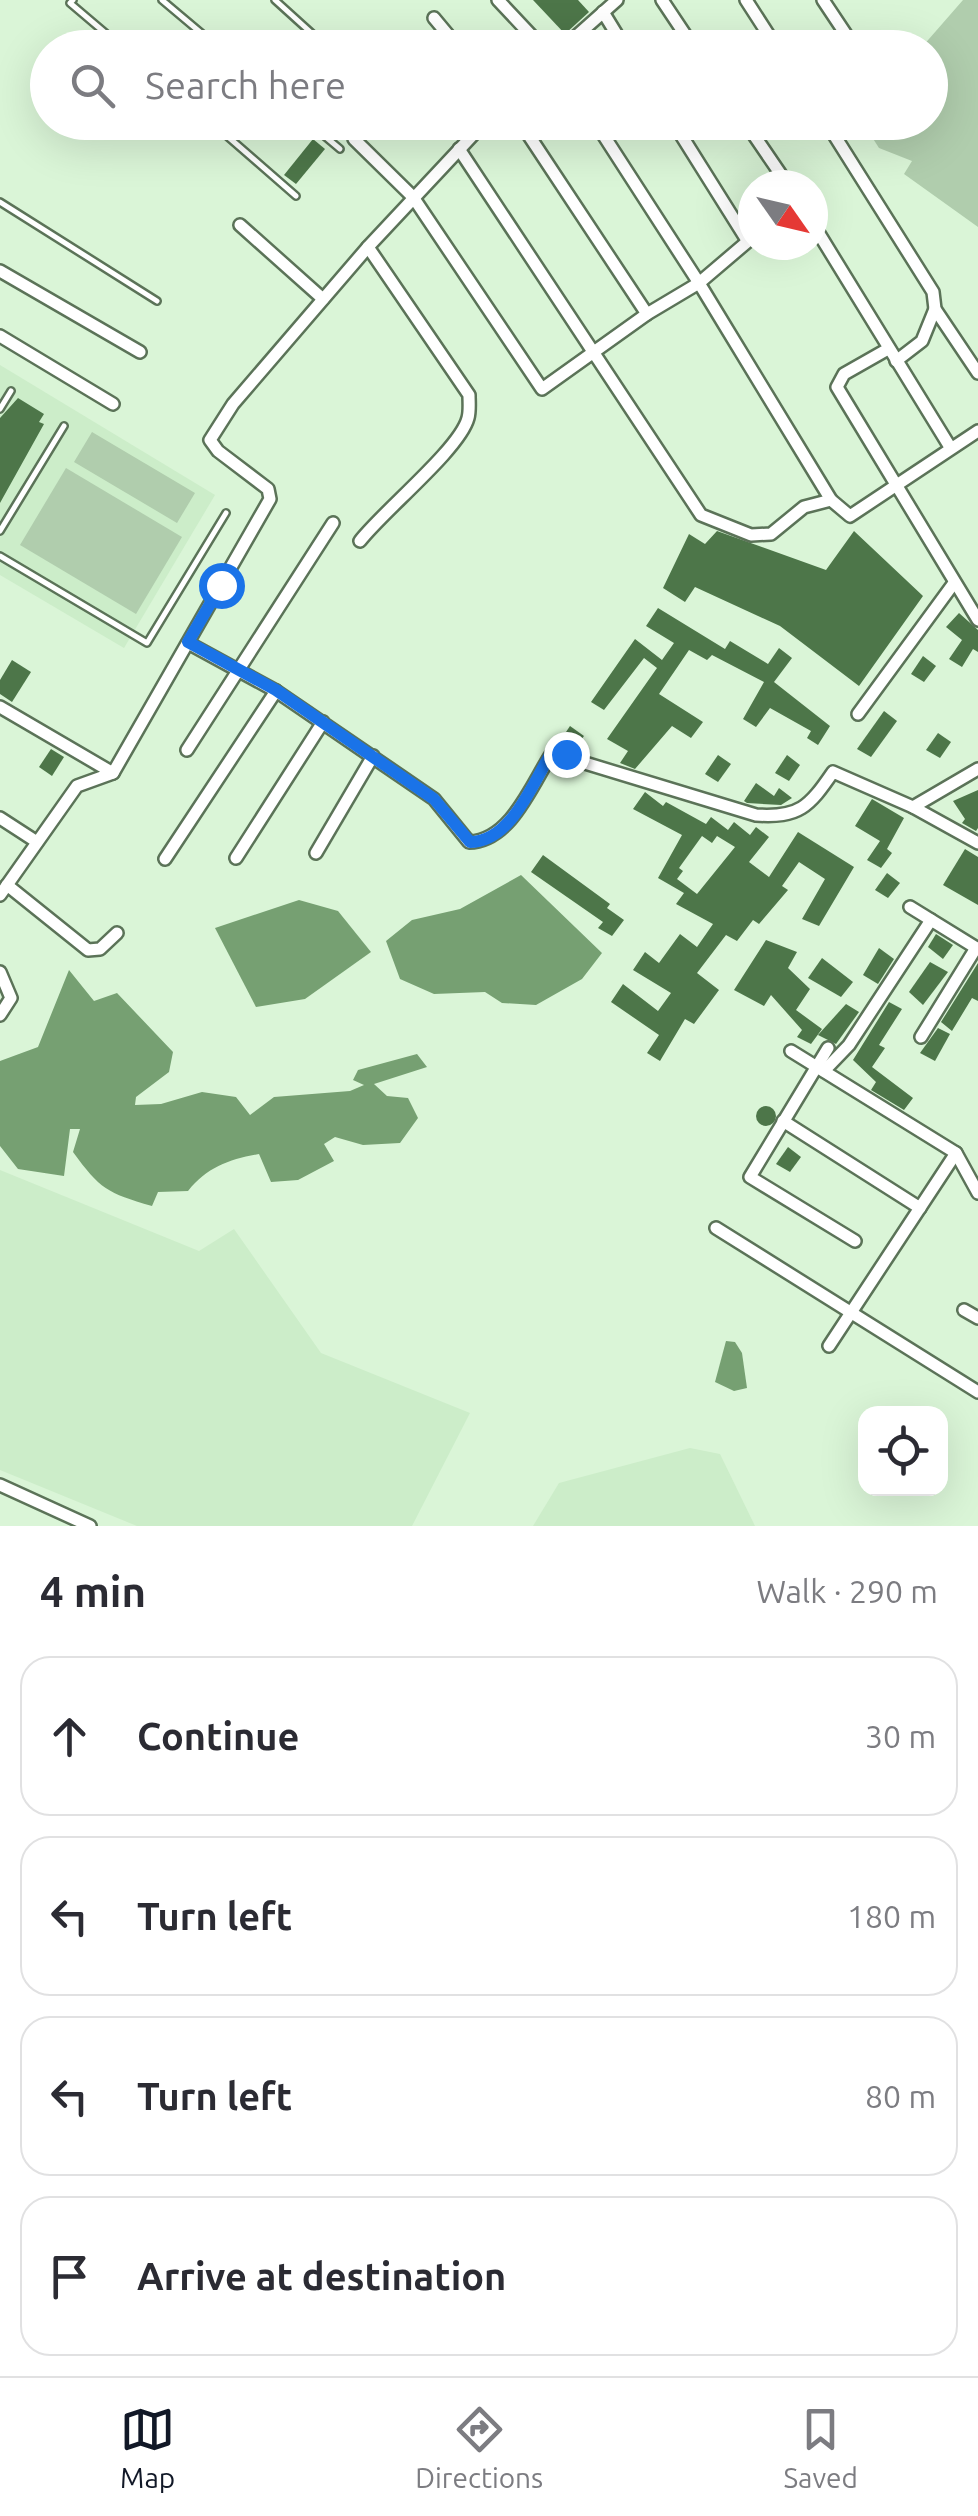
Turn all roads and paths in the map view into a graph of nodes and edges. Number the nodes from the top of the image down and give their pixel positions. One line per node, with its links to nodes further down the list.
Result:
1 (73, 0): 11 (lane)
2 (162, 0): 12 (lane)
3 (276, 0): 13 (lane)
4 (498, 0): 15 (street)
5 (616, 0): 9 (street)
6 (662, 0): 18 (street)
7 (746, 0): 19 (street)
8 (823, 0): 20 (street)
9 (603, 12): 16 (street); 17 (street)
10 (434, 18): 14 (street)
11 (102, 30)
12 (198, 30)
13 (308, 30)
14 (444, 30)
15 (526, 30)
16 (583, 30)
17 (614, 30)
18 (682, 30)
19 (765, 30)
20 (843, 30)
21 (232, 140): 33 (lane)
22 (329, 140): 30 (lane)
23 (355, 140): 34 (street)
24 (467, 140): 31 (street)
25 (532, 140): 46 (street)
26 (606, 140): 42 (street)
27 (685, 140): 36 (street)
28 (757, 140): 32 (street)
29 (837, 140): 45 (street)
30 (340, 149)
31 (459, 149): 34 (street); 50 (street)
32 (778, 170)
33 (296, 196)
34 (413, 197): 38 (street); 50 (street)
35 (0, 202): 44 (lane)
36 (738, 220)
37 (240, 224): 43 (street)
38 (368, 247): 43 (street); 64 (street)
39 (738, 249): 42 (street)
40 (828, 249): 48 (street)
41 (0, 271): 49 (street)
42 (699, 283): 46 (street); 60 (street)
43 (323, 299): 68 (street)
44 (156, 301)
45 (936, 309): 51 (street); 52 (street)
46 (647, 314): 50 (street)
47 (0, 336): 54 (street)
48 (888, 349): 51 (street); 59 (street)
49 (140, 352)
50 (594, 354): 60 (street)
51 (896, 361): 58 (street)
52 (978, 373)
53 (11, 392): 55 (lane)
54 (113, 404)
55 (0, 410)
56 (64, 426): 63 (lane)
57 (978, 431): 58 (street)
58 (950, 447): 59 (street)
59 (897, 484): 60 (street); 66 (street)
60 (830, 500)
61 (226, 514): 65 (lane)
62 (334, 523): 69 (street)
63 (0, 531)
64 (360, 541)
65 (0, 556)
66 (954, 583): 67 (street); 72 (street)
67 (978, 620)
68 (188, 642): 69 (street); 77 (street)
69 (242, 671): 70 (street); 74 (street)
70 (276, 690): 73 (street); 84 (street)
71 (0, 707): 77 (street)
72 (858, 714)
73 (323, 722): 75 (street); 83 (street)
74 (187, 750)
75 (372, 756): 78 (street); 82 (street)
76 (978, 769): 78 (street)
77 (114, 773): 80 (street)
78 (913, 807): 81 (street)
79 (0, 818): 80 (street)
80 (37, 842): 85 (street)
81 (978, 843)
82 (316, 853)
83 (236, 858)
84 (165, 860)
85 (2, 891): 88 (street)
86 (910, 907): 87 (street)
87 (930, 920): 89 (street); 95 (street)
88 (117, 933)
89 (977, 948): 92 (street)
90 (0, 972): 91 (street)
91 (0, 1015)
92 (921, 1037)
93 (828, 1048): 95 (street)
94 (791, 1051): 95 (street)
95 (820, 1069): 96 (street); 97 (street)
96 (783, 1121): 99 (street); 101 (street)
97 (956, 1153): 98 (street); 99 (street)
98 (978, 1192)
99 (920, 1208): 103 (street)
100 (716, 1228): 103 (street)
101 (855, 1240)
102 (964, 1310): 104 (street)
103 (851, 1312): 105 (street); 106 (street)
104 (978, 1318)
105 (829, 1346)
106 (978, 1392)
107 (0, 1485): 108 (street)
108 (90, 1526)

